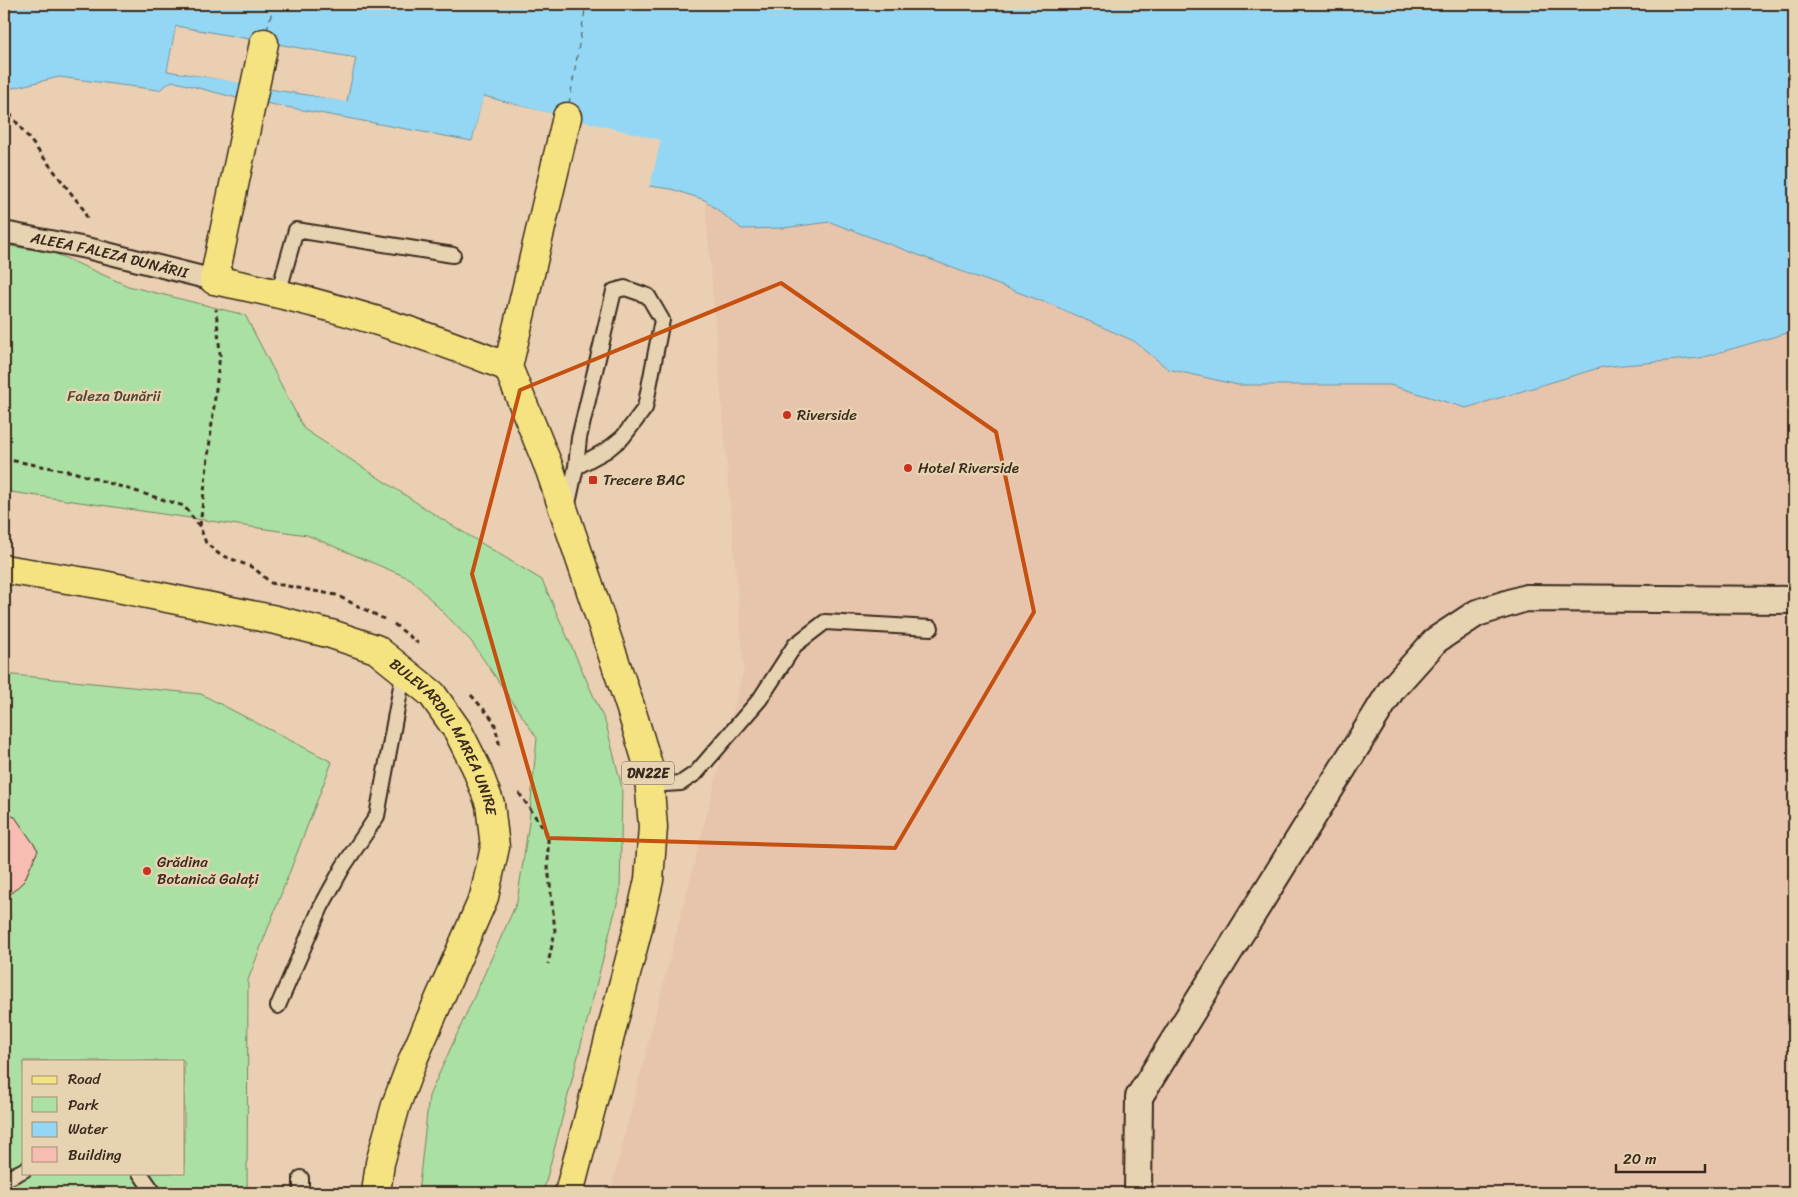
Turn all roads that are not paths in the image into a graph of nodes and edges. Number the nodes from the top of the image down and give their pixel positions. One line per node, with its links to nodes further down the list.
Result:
1 (264, 43): 5 (main road)
2 (567, 117): 7 (main road)
3 (4, 232): 5 (street, ALEEA FALEZA DUNĂRII)
4 (454, 255): 6 (lane)
5 (214, 280): 6 (main road)
6 (278, 294): 7 (main road)
7 (508, 367): 9 (main road, DN22E)
8 (576, 467): 8 (lane); 9 (lane)
9 (566, 513): 14 (main road, DN22E)
10 (4, 569): 13 (main road, BULEVARDUL MAREA UNIRE)
11 (1794, 600): 24 (street)
12 (931, 628): 14 (lane)
13 (404, 670): 15 (lane); 22 (main road, BULEVARDUL MAREA UNIRE)
14 (649, 785): 23 (main road, DN22E)
15 (278, 1006)
16 (22, 1171): 19 (lane)
17 (141, 1174): 20 (lane)
18 (302, 1178): 21 (lane)
19 (4, 1180)
20 (154, 1193)
21 (301, 1193)
22 (376, 1193)
23 (569, 1193)
24 (1138, 1193)

